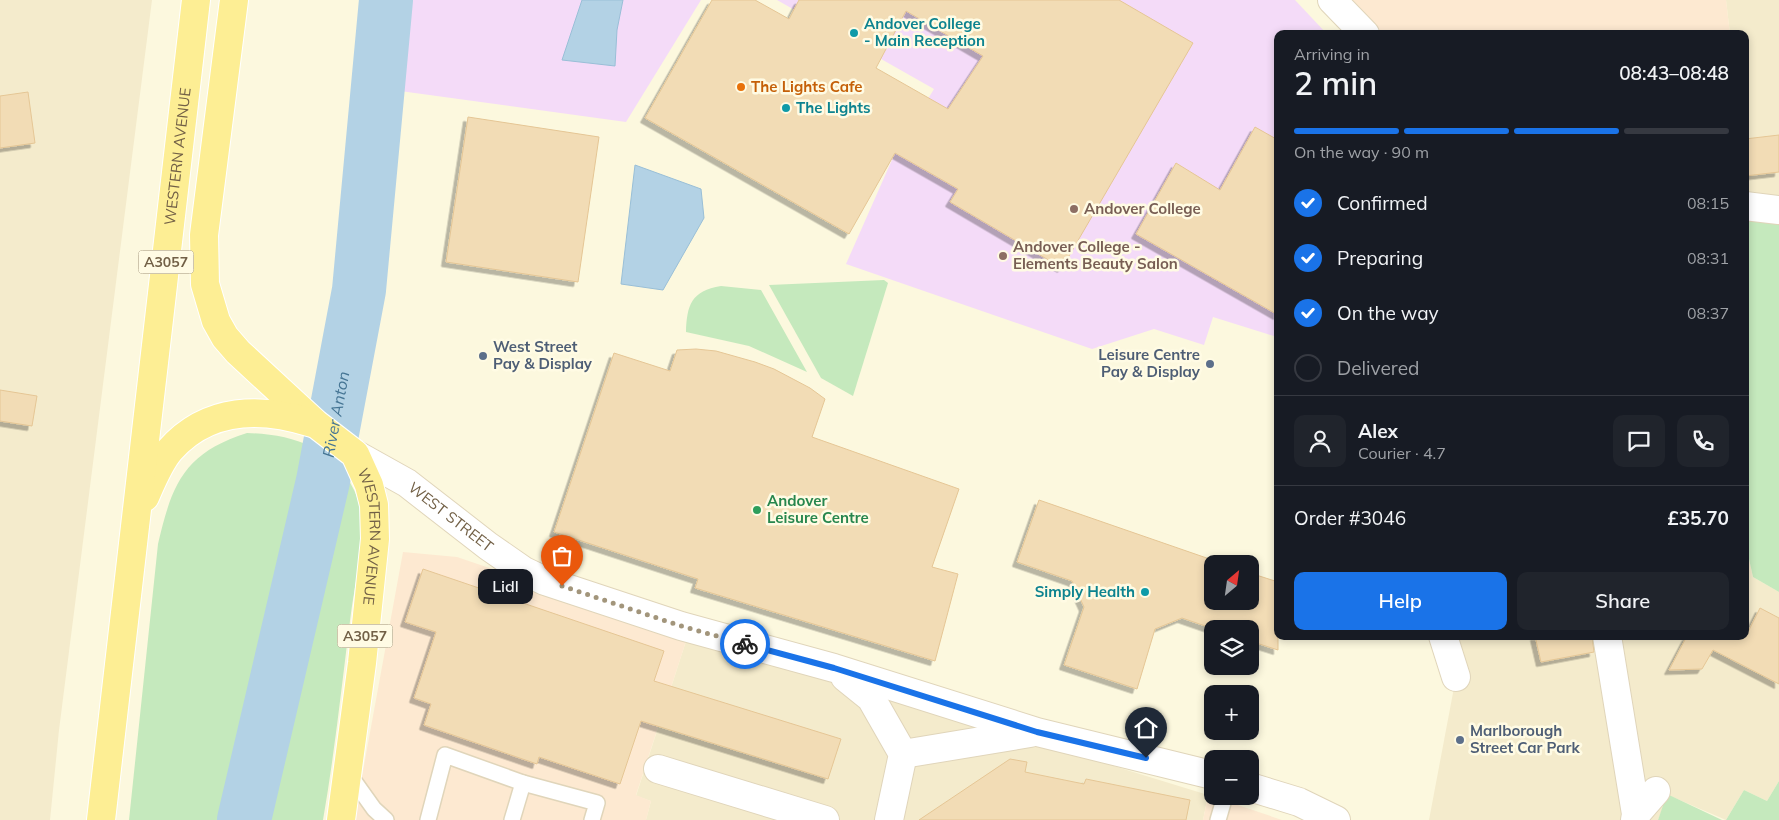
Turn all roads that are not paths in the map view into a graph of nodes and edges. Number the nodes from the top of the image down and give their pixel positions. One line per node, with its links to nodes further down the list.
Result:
1 (196, 0): 9 (main road, WESTERN AVENUE / A3057)
2 (234, 0): 7 (main road, WESTERN AVENUE / A3057)
3 (1332, 0): 4 (street)
4 (1361, 30)
5 (1749, 206): 6 (street)
6 (1779, 210)
7 (316, 424): 8 (main road, WESTERN AVENUE / A3057); 9 (main road, WESTERN AVENUE / A3057)
8 (350, 450): 12 (street, WEST STREET); 18 (main road, WESTERN AVENUE / A3057)
9 (134, 524): 25 (main road, WESTERN AVENUE / A3057)
10 (1444, 640): 13 (street)
11 (1608, 640): 24 (street)
12 (834, 668): 14 (street, WEST STREET); 15 (street, WEST STREET)
13 (1456, 677)
14 (1037, 732): 15 (street); 17 (street, WEST STREET)
15 (902, 754): 32 (street)
16 (658, 769): 31 (street)
17 (1204, 773)
18 (349, 774): 26 (main road, WESTERN AVENUE / A3057); 27 (lane)
19 (523, 783): 28 (lane); 29 (lane); 30 (lane)
20 (1656, 791): 24 (street)
21 (1259, 792): 23 (street)
22 (1222, 805): 33 (lane)
23 (1298, 811): 34 (street)
24 (1636, 817)
25 (101, 820)
26 (342, 820)
27 (386, 820)
28 (428, 820)
29 (512, 820)
30 (592, 820)
31 (825, 820)
32 (889, 820)
33 (1218, 820)
34 (1336, 820)

